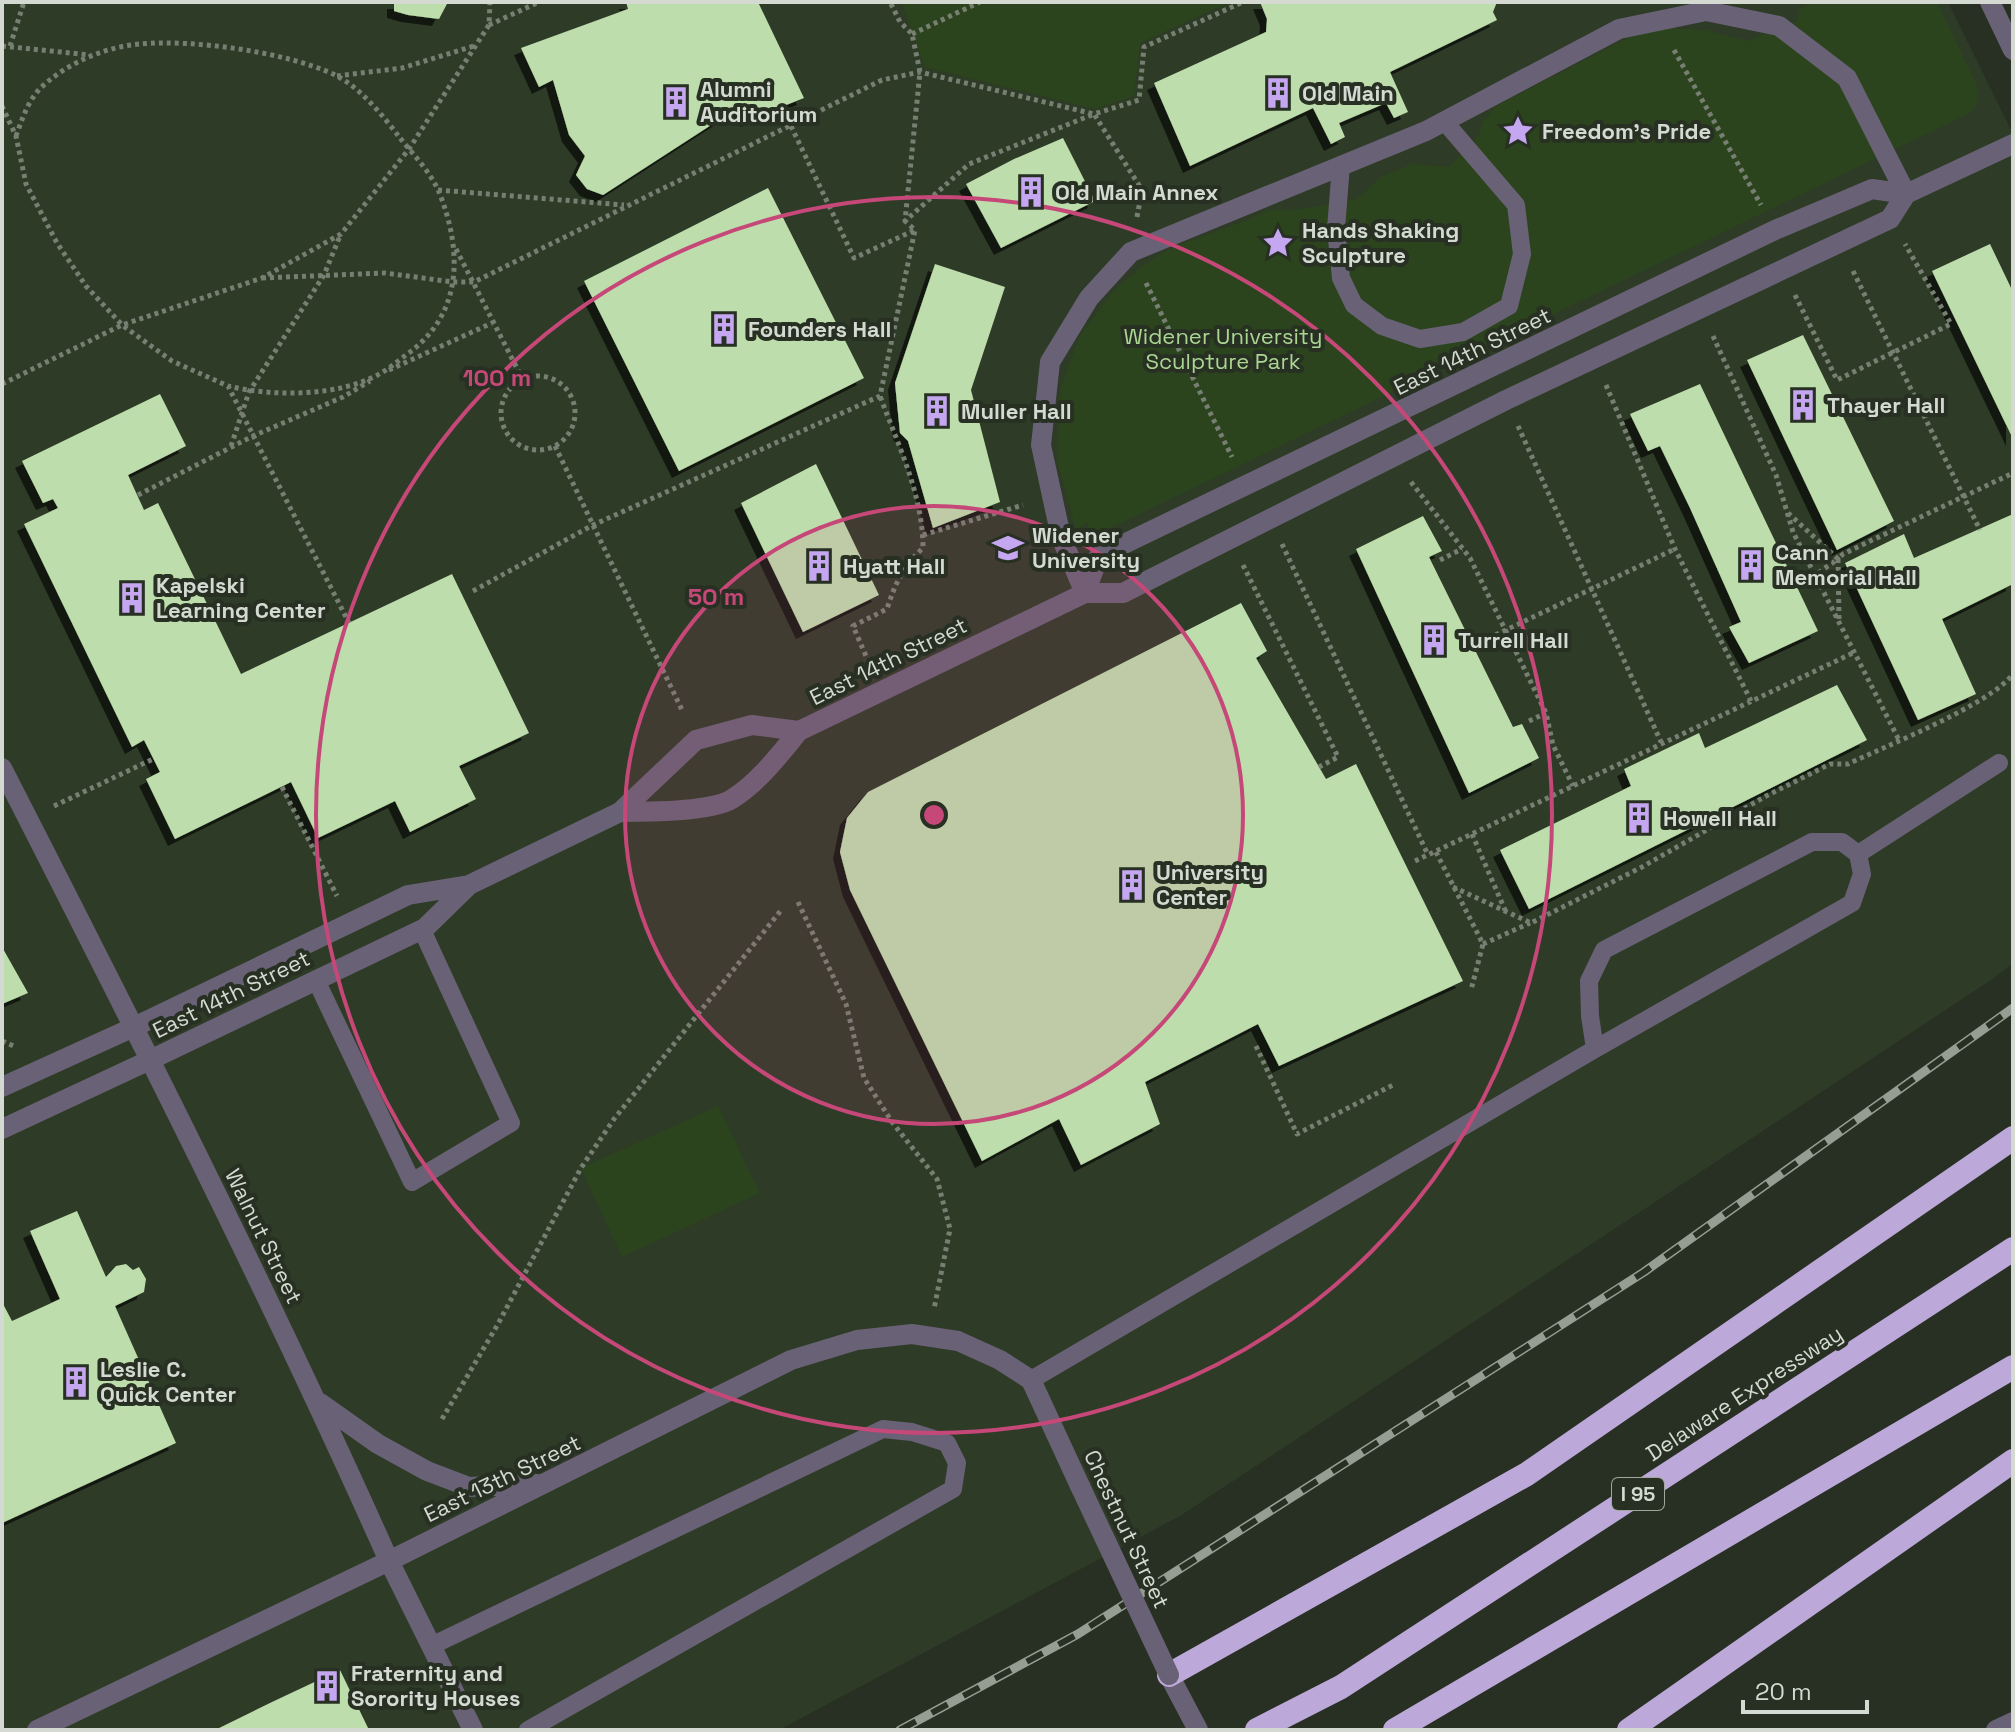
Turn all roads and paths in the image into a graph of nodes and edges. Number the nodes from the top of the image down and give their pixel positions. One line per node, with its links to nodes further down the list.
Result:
1 (24, 2): 12 (path)
2 (490, 2): 9 (path)
3 (539, 2): 9 (path)
4 (890, 2): 10 (path)
5 (980, 2): 10 (path)
6 (1243, 2): 19 (path)
7 (1990, 2): 14 (street)
8 (1657, 21): 22 (street); 29 (street); 34 (path)
9 (489, 25): 13 (path)
10 (912, 34): 16 (path)
11 (2, 46): 12 (path)
12 (10, 46): 15 (path)
13 (475, 46): 17 (path); 26 (path)
14 (2013, 50)
15 (91, 55): 17 (path); 24 (path)
16 (920, 72): 19 (path); 23 (path); 32 (path)
17 (337, 76): 26 (path)
18 (2, 106): 21 (path)
19 (1094, 114): 32 (path); 38 (path)
20 (2, 120): 21 (path)
21 (10, 120): 24 (path)
22 (1444, 121): 27 (street); 27 (lane)
23 (791, 126): 30 (path); 33 (path)
24 (16, 136): 46 (path)
25 (2013, 144): 29 (street, East 14th Street)
26 (409, 149): 28 (path); 35 (path)
27 (1341, 165): 38 (street)
28 (438, 190): 30 (path); 37 (path)
29 (1906, 194): 31 (street); 34 (street, East 14th Street)
30 (624, 205): 43 (path)
31 (1890, 219): 36 (street, East 14th Street); 47 (path)
32 (905, 221): 33 (path)
33 (915, 230): 54 (path)
34 (1775, 230): 62 (street, East 14th Street)
35 (341, 234): 40 (path); 41 (path)
36 (1838, 242): 39 (street, East 14th Street); 47 (path)
37 (456, 248): 42 (path); 43 (path)
38 (1131, 252): 62 (path); 79 (street)
39 (1783, 269): 44 (street, East 14th Street); 47 (path)
40 (324, 275): 41 (path); 42 (path); 53 (path)
41 (262, 278): 46 (path)
42 (453, 282): 43 (path); 49 (path)
43 (474, 282): 45 (path)
44 (1701, 310): 48 (street, East 14th Street); 66 (path)
45 (492, 323): 49 (path); 50 (path)
46 (122, 325): 51 (path); 52 (path)
47 (1894, 352): 64 (path)
48 (1595, 358): 55 (street, East 14th Street); 73 (path)
49 (379, 374): 53 (path); 57 (path)
50 (523, 380): 58 (path); 58 (path)
51 (2, 384)
52 (228, 386): 53 (path); 56 (path)
53 (249, 392): 56 (path)
54 (880, 396): 68 (path); 70 (path)
55 (1506, 400): 60 (street, East 14th Street); 77 (path)
56 (242, 415): 57 (path); 59 (path)
57 (253, 436): 59 (path); 81 (path)
58 (555, 446): 68 (path)
59 (231, 447): 63 (path)
60 (1393, 459): 67 (street, East 14th Street); 72 (path)
61 (2013, 473): 64 (path)
62 (1247, 486): 79 (street, East 14th Street)
63 (138, 495)
64 (1963, 497): 69 (path); 74 (path)
65 (1024, 505): 70 (path)
66 (1787, 512): 74 (path); 76 (path)
67 (1270, 518): 71 (street, East 14th Street); 105 (path)
68 (593, 525): 78 (path); 91 (path)
69 (1980, 530)
70 (923, 535): 86 (path)
71 (1230, 539): 79 (street, East 14th Street); 96 (path)
72 (1462, 549): 75 (path); 82 (path)
73 (1675, 549): 77 (path); 87 (path)
74 (1838, 559): 76 (path); 80 (path)
75 (1440, 560)
76 (1815, 575): 80 (path)
77 (1592, 589): 82 (path); 93 (path)
78 (473, 591)
79 (1085, 593): 86 (street, East 14th Street)
80 (1839, 622): 84 (path)
81 (349, 623)
82 (1506, 630): 83 (path); 88 (path)
83 (1481, 642)
84 (1855, 652): 87 (path); 92 (path)
85 (2013, 674): 92 (path)
86 (881, 691): 90 (street, East 14th Street)
87 (1751, 701): 93 (path)
88 (1546, 713): 89 (path); 98 (path)
89 (1529, 721)
90 (799, 731): 91 (street, East 14th Street); 100 (street, East 14th Street)
91 (696, 740): 100 (street, East 14th Street)
92 (1899, 740): 113 (path)
93 (1661, 742): 98 (path)
94 (153, 759): 101 (path)
95 (1999, 763): 104 (lane)
96 (1319, 767)
97 (2, 768): 101 (street, Walnut Street)
98 (1573, 786): 102 (path)
99 (282, 787): 112 (path)
100 (620, 812): 107 (street, East 14th Street)
101 (28, 818): 118 (street, Walnut Street)
102 (1472, 834): 103 (path); 111 (path)
103 (1436, 852): 105 (path); 108 (path)
104 (1858, 854): 120 (lane); 120 (lane)
105 (1428, 855): 106 (path)
106 (1415, 861)
107 (469, 885): 112 (street, East 14th Street); 114 (street, East 14th Street)
108 (1453, 887): 111 (path); 115 (path)
109 (798, 902): 127 (path)
110 (782, 909): 131 (path)
111 (1505, 911): 113 (path)
112 (350, 922): 118 (street, East 14th Street)
113 (1531, 923): 115 (path)
114 (422, 930): 116 (street, East 14th Street); 116 (lane)
115 (1483, 944): 117 (path)
116 (316, 980): 121 (street, East 14th Street)
117 (1471, 990)
118 (134, 1027): 121 (street, Walnut Street); 123 (street, East 14th Street)
119 (1256, 1046): 122 (path)
120 (1595, 1049): 129 (lane)
121 (150, 1060): 124 (street, East 14th Street); 130 (street, Walnut Street)
122 (1393, 1085)
123 (2, 1087)
124 (2, 1129)
125 (2013, 1138): 136 (highway)
126 (2013, 1249): 142 (highway, Delaware Expressway / I 95)
127 (928, 1336): 129 (street, East 13th Street); 133 (street, East 13th Street)
128 (2013, 1367): 143 (highway)
129 (1031, 1380): 136 (street, Chestnut Street, bridge)
130 (318, 1402): 133 (street); 134 (street, Walnut Street)
131 (442, 1419)
132 (2013, 1461): 144 (highway)
133 (545, 1484): 134 (street, East 13th Street)
134 (389, 1561): 135 (street, Walnut Street); 138 (street, East 13th Street)
135 (431, 1646): 139 (street, Walnut Street); 140 (lane)
136 (1169, 1675): 141 (street, Chestnut Street)
137 (2013, 1722): 145 (street)
138 (37, 1730)
139 (473, 1730)
140 (528, 1730)
141 (1198, 1730)
142 (1257, 1730)
143 (1395, 1730)
144 (1629, 1730)
145 (1996, 1730)

